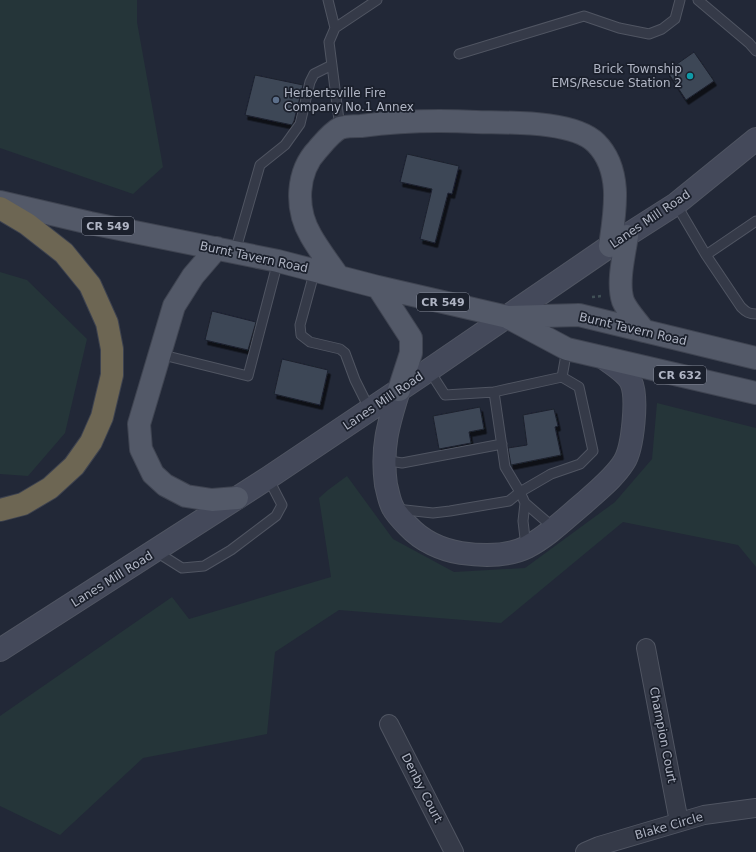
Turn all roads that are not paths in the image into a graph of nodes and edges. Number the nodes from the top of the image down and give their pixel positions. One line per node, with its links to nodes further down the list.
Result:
1 (328, 0): 5 (lane)
2 (377, 0): 5 (lane)
3 (680, 0): 7 (lane)
4 (698, 0): 6 (lane)
5 (335, 28): 8 (lane)
6 (756, 50)
7 (459, 54)
8 (332, 65): 9 (lane); 16 (lane)
9 (340, 128): 15 (main road); 20 (main road)
10 (756, 139): 12 (main road, Lanes Mill Road)
11 (0, 202): 16 (main road, Burnt Tavern Road / CR 549)
12 (676, 204): 15 (main road, Lanes Mill Road); 17 (lane)
13 (0, 208): 42 (highway)
14 (756, 221): 17 (lane)
15 (619, 241): 23 (main road, Lanes Mill Road); 24 (main road)
16 (226, 250): 18 (main road, Burnt Tavern Road / CR 549); 26 (main road)
17 (706, 254): 22 (lane)
18 (278, 261): 19 (main road, Burnt Tavern Road / CR 549); 26 (lane)
19 (315, 270): 20 (main road, Burnt Tavern Road / CR 549); 34 (lane)
20 (338, 276): 21 (main road, Burnt Tavern Road / CR 549)
21 (378, 287): 23 (main road, Burnt Tavern Road / CR 549); 31 (main road)
22 (756, 314)
23 (508, 317): 24 (main road, Burnt Tavern Road); 25 (main road, Burnt Tavern Road / CR 549); 29 (main road, Lanes Mill Road)
24 (644, 331): 28 (main road, Burnt Tavern Road)
25 (567, 349): 27 (main road, Burnt Tavern Road / CR 549); 30 (lane)
26 (159, 354): 39 (main road)
27 (604, 358): 33 (main road, Burnt Tavern Road / CR 632); 43 (main road, CR 549)
28 (756, 358)
29 (429, 370): 31 (main road, Lanes Mill Road); 32 (lane)
30 (562, 376): 32 (lane); 38 (lane)
31 (399, 390): 34 (main road, Lanes Mill Road); 36 (main road, CR 549)
32 (494, 392): 35 (lane)
33 (756, 393)
34 (370, 410): 37 (main road, Lanes Mill Road)
35 (502, 444): 36 (lane); 38 (lane)
36 (384, 460): 41 (main road, CR 549)
37 (268, 478): 39 (main road, Lanes Mill Road); 45 (lane)
38 (520, 492): 40 (lane); 41 (lane)
39 (237, 498): 45 (main road, Lanes Mill Road)
40 (525, 503): 43 (lane); 44 (lane)
41 (393, 508): 44 (main road, CR 549)
42 (0, 510)
43 (554, 528): 44 (main road, CR 549)
44 (526, 547)
45 (156, 551): 47 (main road, Lanes Mill Road)
46 (646, 648): 50 (street, Champion Court)
47 (0, 650)
48 (390, 724): 51 (street, Denby Court)
49 (756, 808): 50 (street, Blake Circle)
50 (679, 822): 52 (street, Blake Circle)
51 (454, 852)
52 (585, 852)

